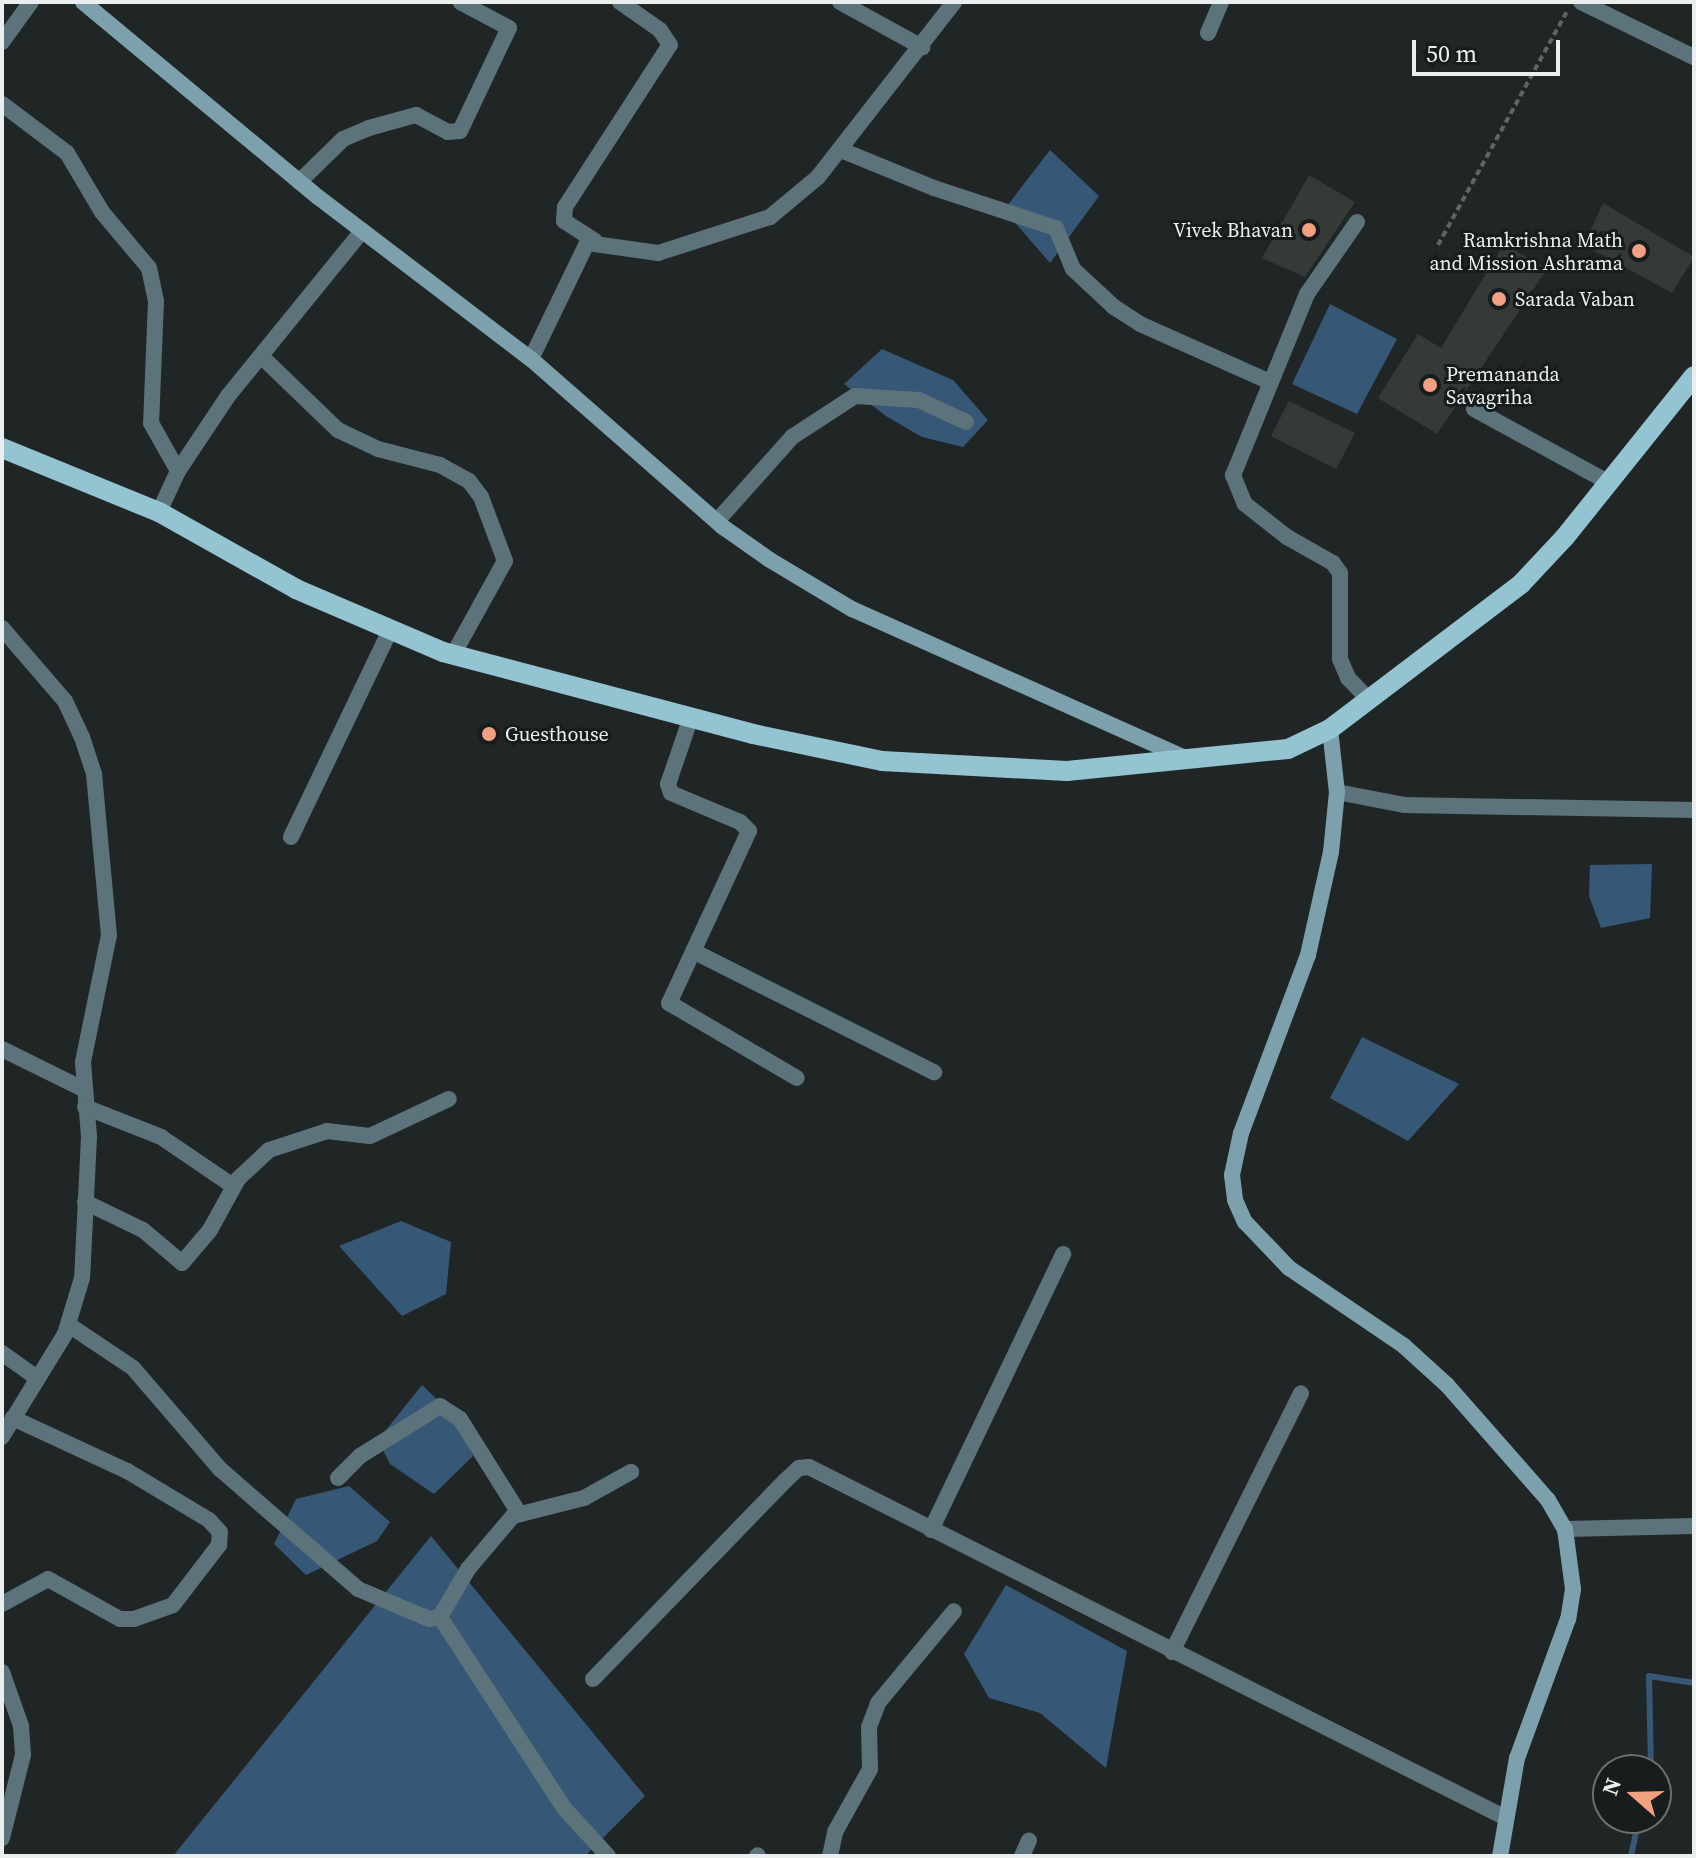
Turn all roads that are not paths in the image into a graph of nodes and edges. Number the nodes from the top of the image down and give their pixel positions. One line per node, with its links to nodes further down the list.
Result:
1 (31, 2): 10 (street)
2 (83, 2): 15 (street)
3 (460, 2): 15 (street)
4 (620, 2): 18 (street)
5 (840, 2): 11 (street)
6 (954, 2): 11 (street)
7 (1221, 2): 9 (street)
8 (1581, 2): 12 (street)
9 (1208, 33)
10 (2, 42)
11 (922, 47): 14 (street)
12 (1694, 57)
13 (2, 104): 26 (street)
14 (841, 150): 18 (street); 22 (street)
15 (299, 182): 17 (street)
16 (1357, 222): 22 (street)
17 (362, 231): 19 (street); 20 (street)
18 (595, 241): 20 (street)
19 (261, 356): 26 (street); 32 (street)
20 (531, 359): 29 (street)
21 (1694, 376): 27 (main road)
22 (1268, 381): 33 (street)
23 (1474, 409): 27 (street)
24 (966, 422): 29 (street)
25 (2, 448): 28 (main road)
26 (178, 471): 28 (street)
27 (1610, 483): 33 (main road)
28 (159, 512): 31 (main road)
29 (717, 521): 36 (street)
30 (2, 628): 44 (street)
31 (390, 630): 32 (main road); 39 (street)
32 (453, 655): 34 (main road)
33 (1367, 698): 35 (main road)
34 (691, 717): 36 (main road); 40 (street)
35 (1330, 729): 36 (main road); 37 (street)
36 (1189, 759)
37 (1337, 792): 38 (street); 60 (street)
38 (1694, 810)
39 (291, 837)
40 (693, 951): 42 (street); 43 (street)
41 (2, 1049): 44 (street)
42 (934, 1072)
43 (797, 1078)
44 (83, 1089): 46 (street)
45 (449, 1099): 47 (street)
46 (85, 1107): 47 (street); 48 (street)
47 (233, 1186): 48 (street)
48 (85, 1202): 50 (street)
49 (1063, 1254): 61 (street)
50 (69, 1325): 52 (street); 64 (street)
51 (2, 1353): 52 (street)
52 (37, 1378): 54 (street)
53 (1301, 1393): 65 (street)
54 (13, 1418): 55 (street); 62 (street)
55 (2, 1437)
56 (631, 1472): 58 (street)
57 (338, 1478): 58 (street)
58 (519, 1513): 64 (street)
59 (1694, 1526): 60 (street)
60 (1565, 1529): 69 (street)
61 (931, 1530): 65 (street); 67 (street)
62 (2, 1604)
63 (954, 1611): 72 (street)
64 (440, 1617): 71 (street)
65 (1172, 1652): 69 (street)
66 (2, 1672): 68 (street)
67 (593, 1679)
68 (7, 1809): 70 (street)
69 (1504, 1817): 73 (street)
70 (2, 1838)
71 (608, 1856)
72 (830, 1856)
73 (1500, 1856)

